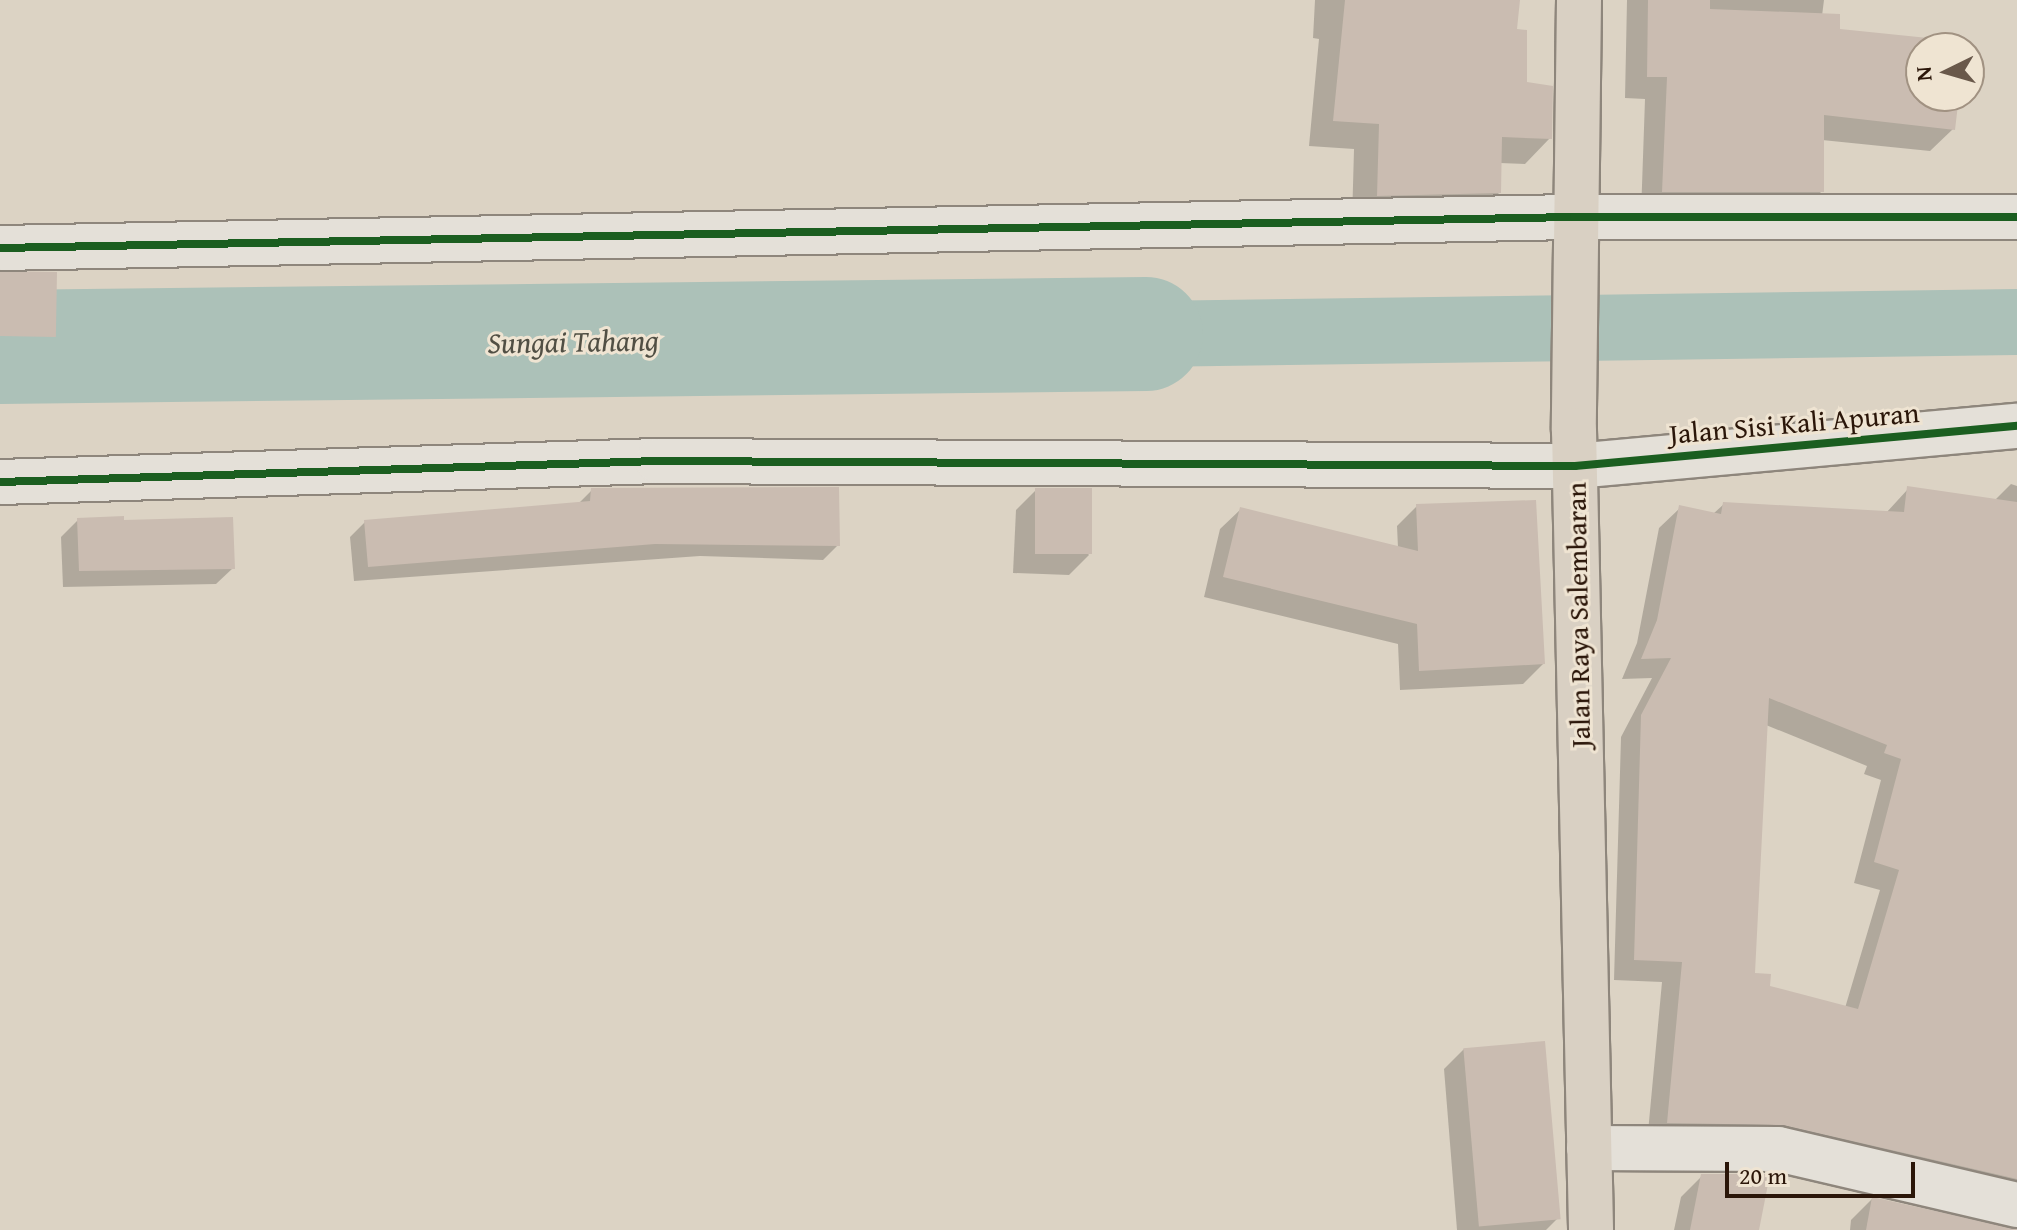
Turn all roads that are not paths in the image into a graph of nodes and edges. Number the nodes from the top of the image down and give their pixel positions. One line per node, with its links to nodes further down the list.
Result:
1 (1579, 0): 2 (main road, Jalan Raya Salembaran)
2 (1574, 217): 3 (street); 4 (street); 6 (main road, Jalan Raya Salembaran)
3 (2017, 217)
4 (0, 248)
5 (2017, 426): 6 (street, Jalan Sisi Kali Apuran)
6 (1574, 448): 7 (street, Jalan Sisi Kali Apuran); 8 (main road, Jalan Raya Salembaran)
7 (0, 482)
8 (1589, 1148): 9 (street); 10 (main road, Jalan Raya Salembaran)
9 (2017, 1205)
10 (1591, 1230)

